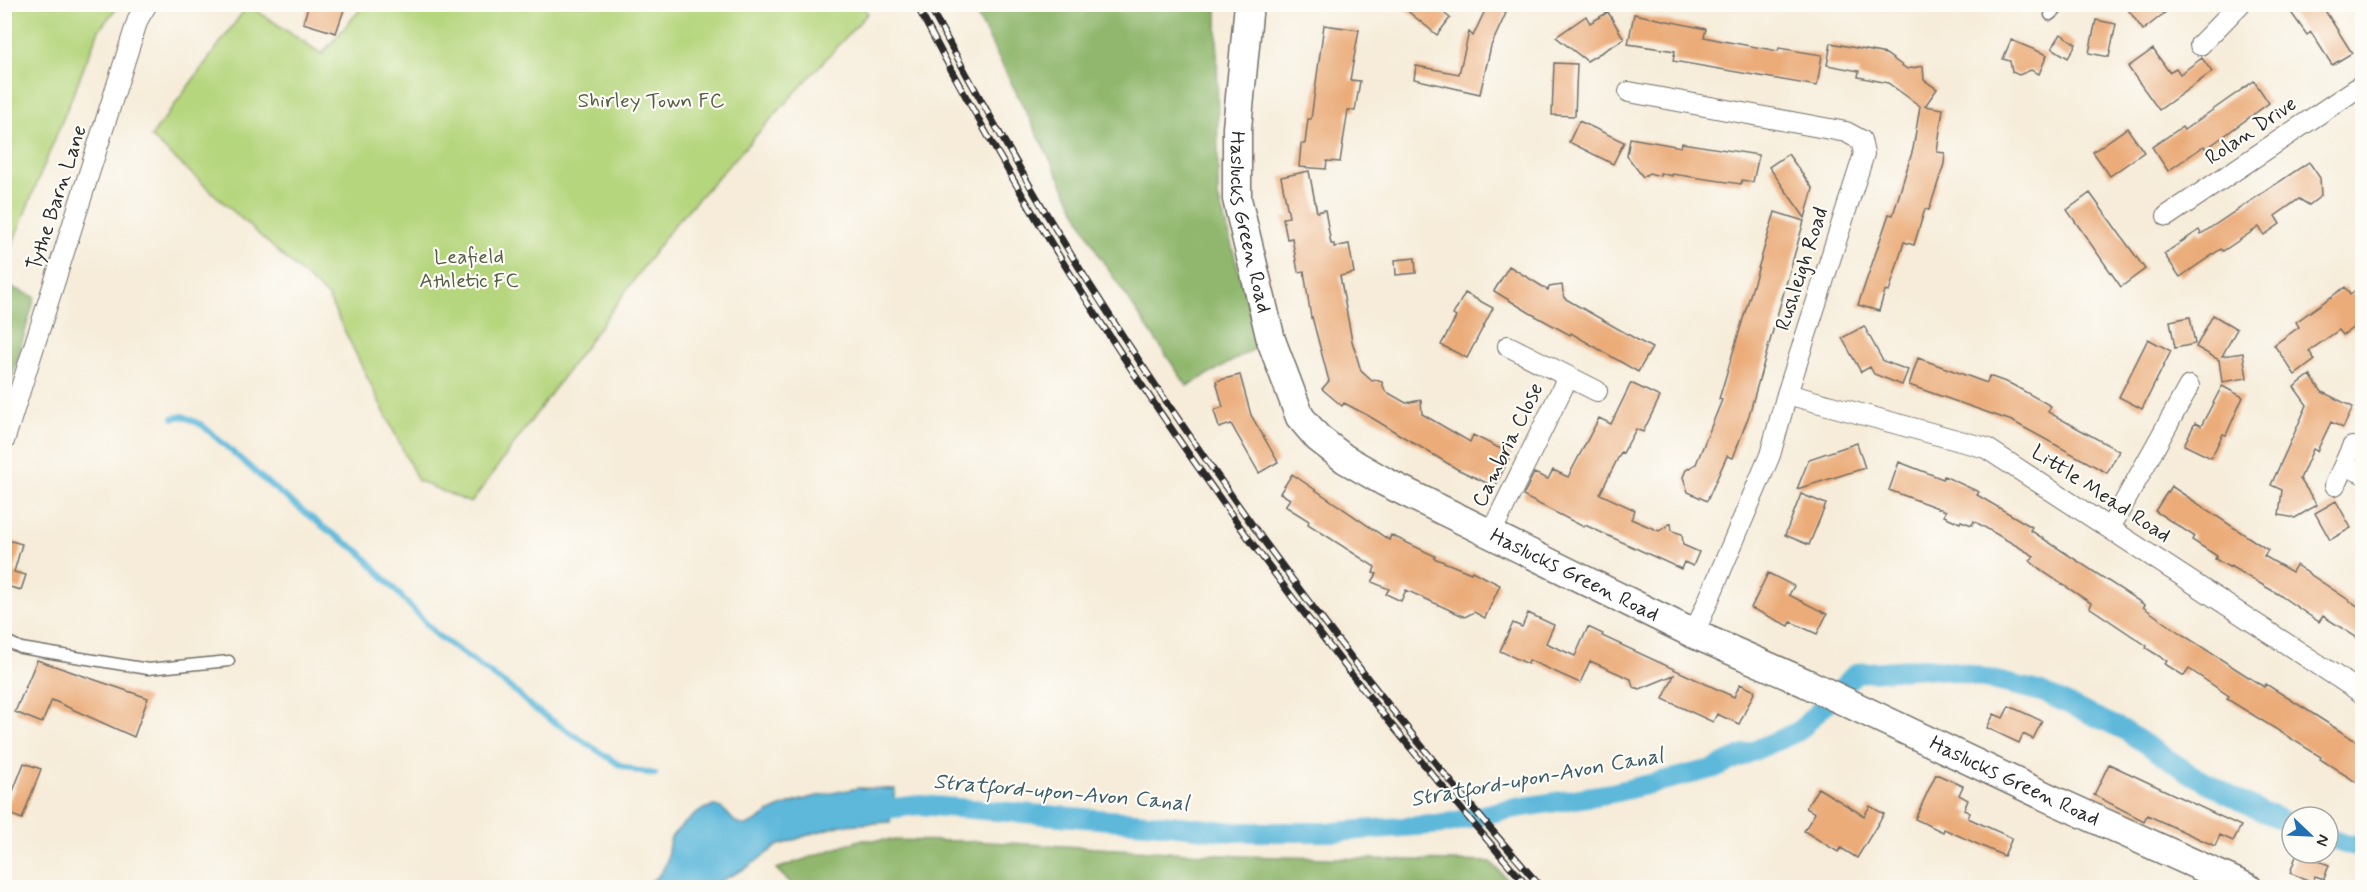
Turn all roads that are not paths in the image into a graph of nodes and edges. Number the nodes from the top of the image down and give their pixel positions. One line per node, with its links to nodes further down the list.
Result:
1 (147, 4): 15 (street, Tythe Barn Lane)
2 (1248, 4): 19 (street, Haslucks Green Road)
3 (2063, 4): 5 (lane)
4 (2240, 4): 6 (street)
5 (2050, 15)
6 (2200, 45)
7 (2362, 86): 9 (street, Rolan Drive)
8 (1629, 92): 14 (street, Rushleigh Road)
9 (2167, 216)
10 (1508, 346): 11 (street)
11 (1568, 377): 13 (street); 19 (street, Cambria Close)
12 (2188, 386): 18 (street)
13 (1598, 391)
14 (1787, 394): 18 (street, Little Mead Road); 20 (street, Rushleigh Road)
15 (4, 441)
16 (2353, 461): 17 (street)
17 (2336, 485)
18 (2110, 528): 23 (street, Little Mead Road)
19 (1491, 533): 20 (street, Haslucks Green Road)
20 (1694, 634): 24 (street, Haslucks Green Road)
21 (4, 640): 22 (lane)
22 (229, 661)
23 (2362, 693)
24 (2248, 888)

